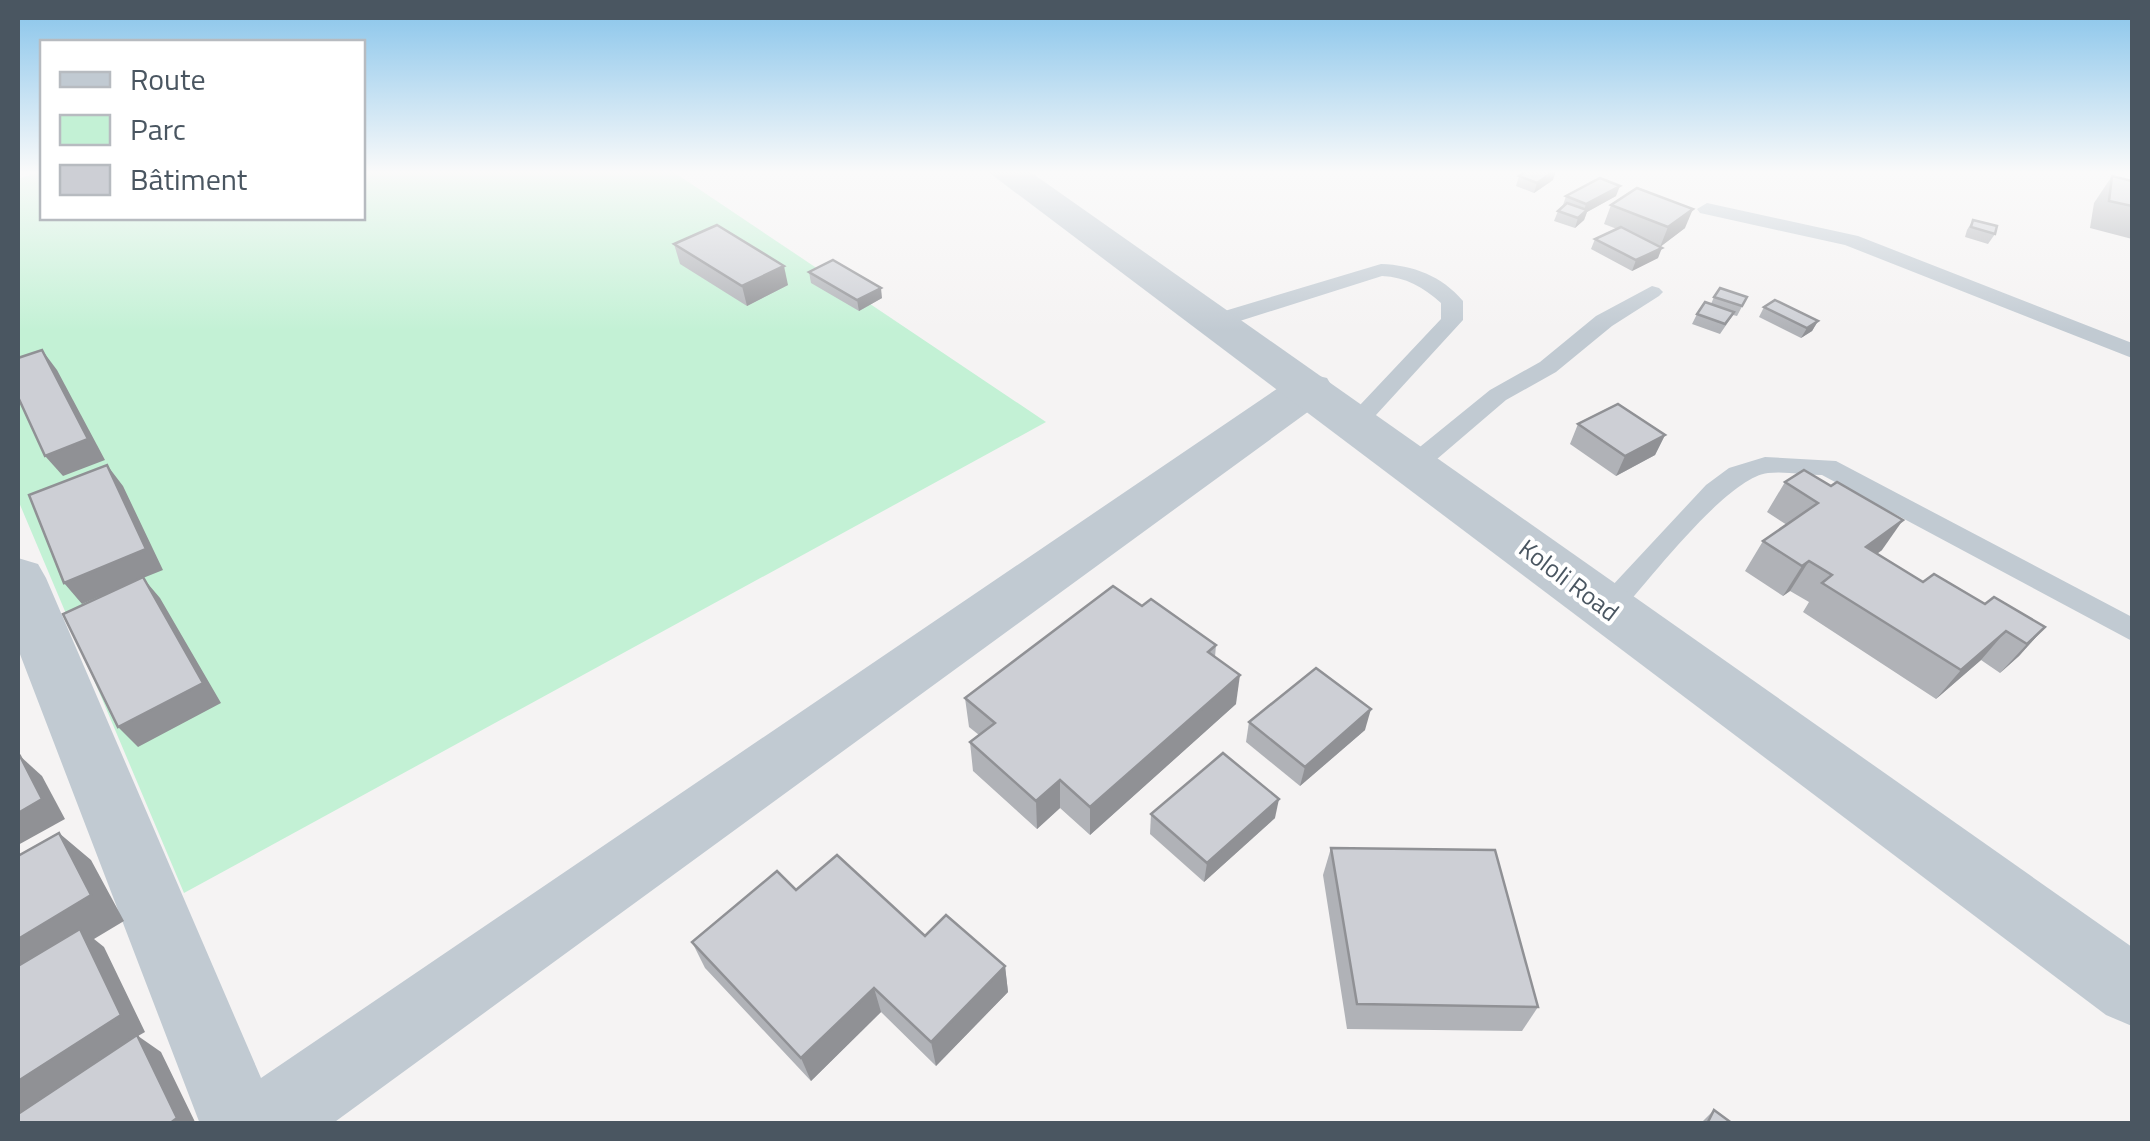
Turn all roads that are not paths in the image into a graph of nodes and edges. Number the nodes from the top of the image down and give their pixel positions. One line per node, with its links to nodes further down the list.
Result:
1 (1079, 224): 4 (street, Kololi Road)
2 (1776, 224): 5 (lane)
3 (1652, 292): 7 (lane)
4 (1216, 322): 6 (street, Kololi Road); 6 (lane)
5 (2132, 351)
6 (1333, 405): 7 (street, Kololi Road); 14 (street)
7 (1414, 464): 9 (street, Kololi Road)
8 (18, 578): 11 (street)
9 (1607, 609): 10 (lane); 12 (street, Kololi Road)
10 (2132, 630)
11 (35, 667): 13 (street)
12 (2132, 990)
13 (240, 1124)
14 (264, 1124)

